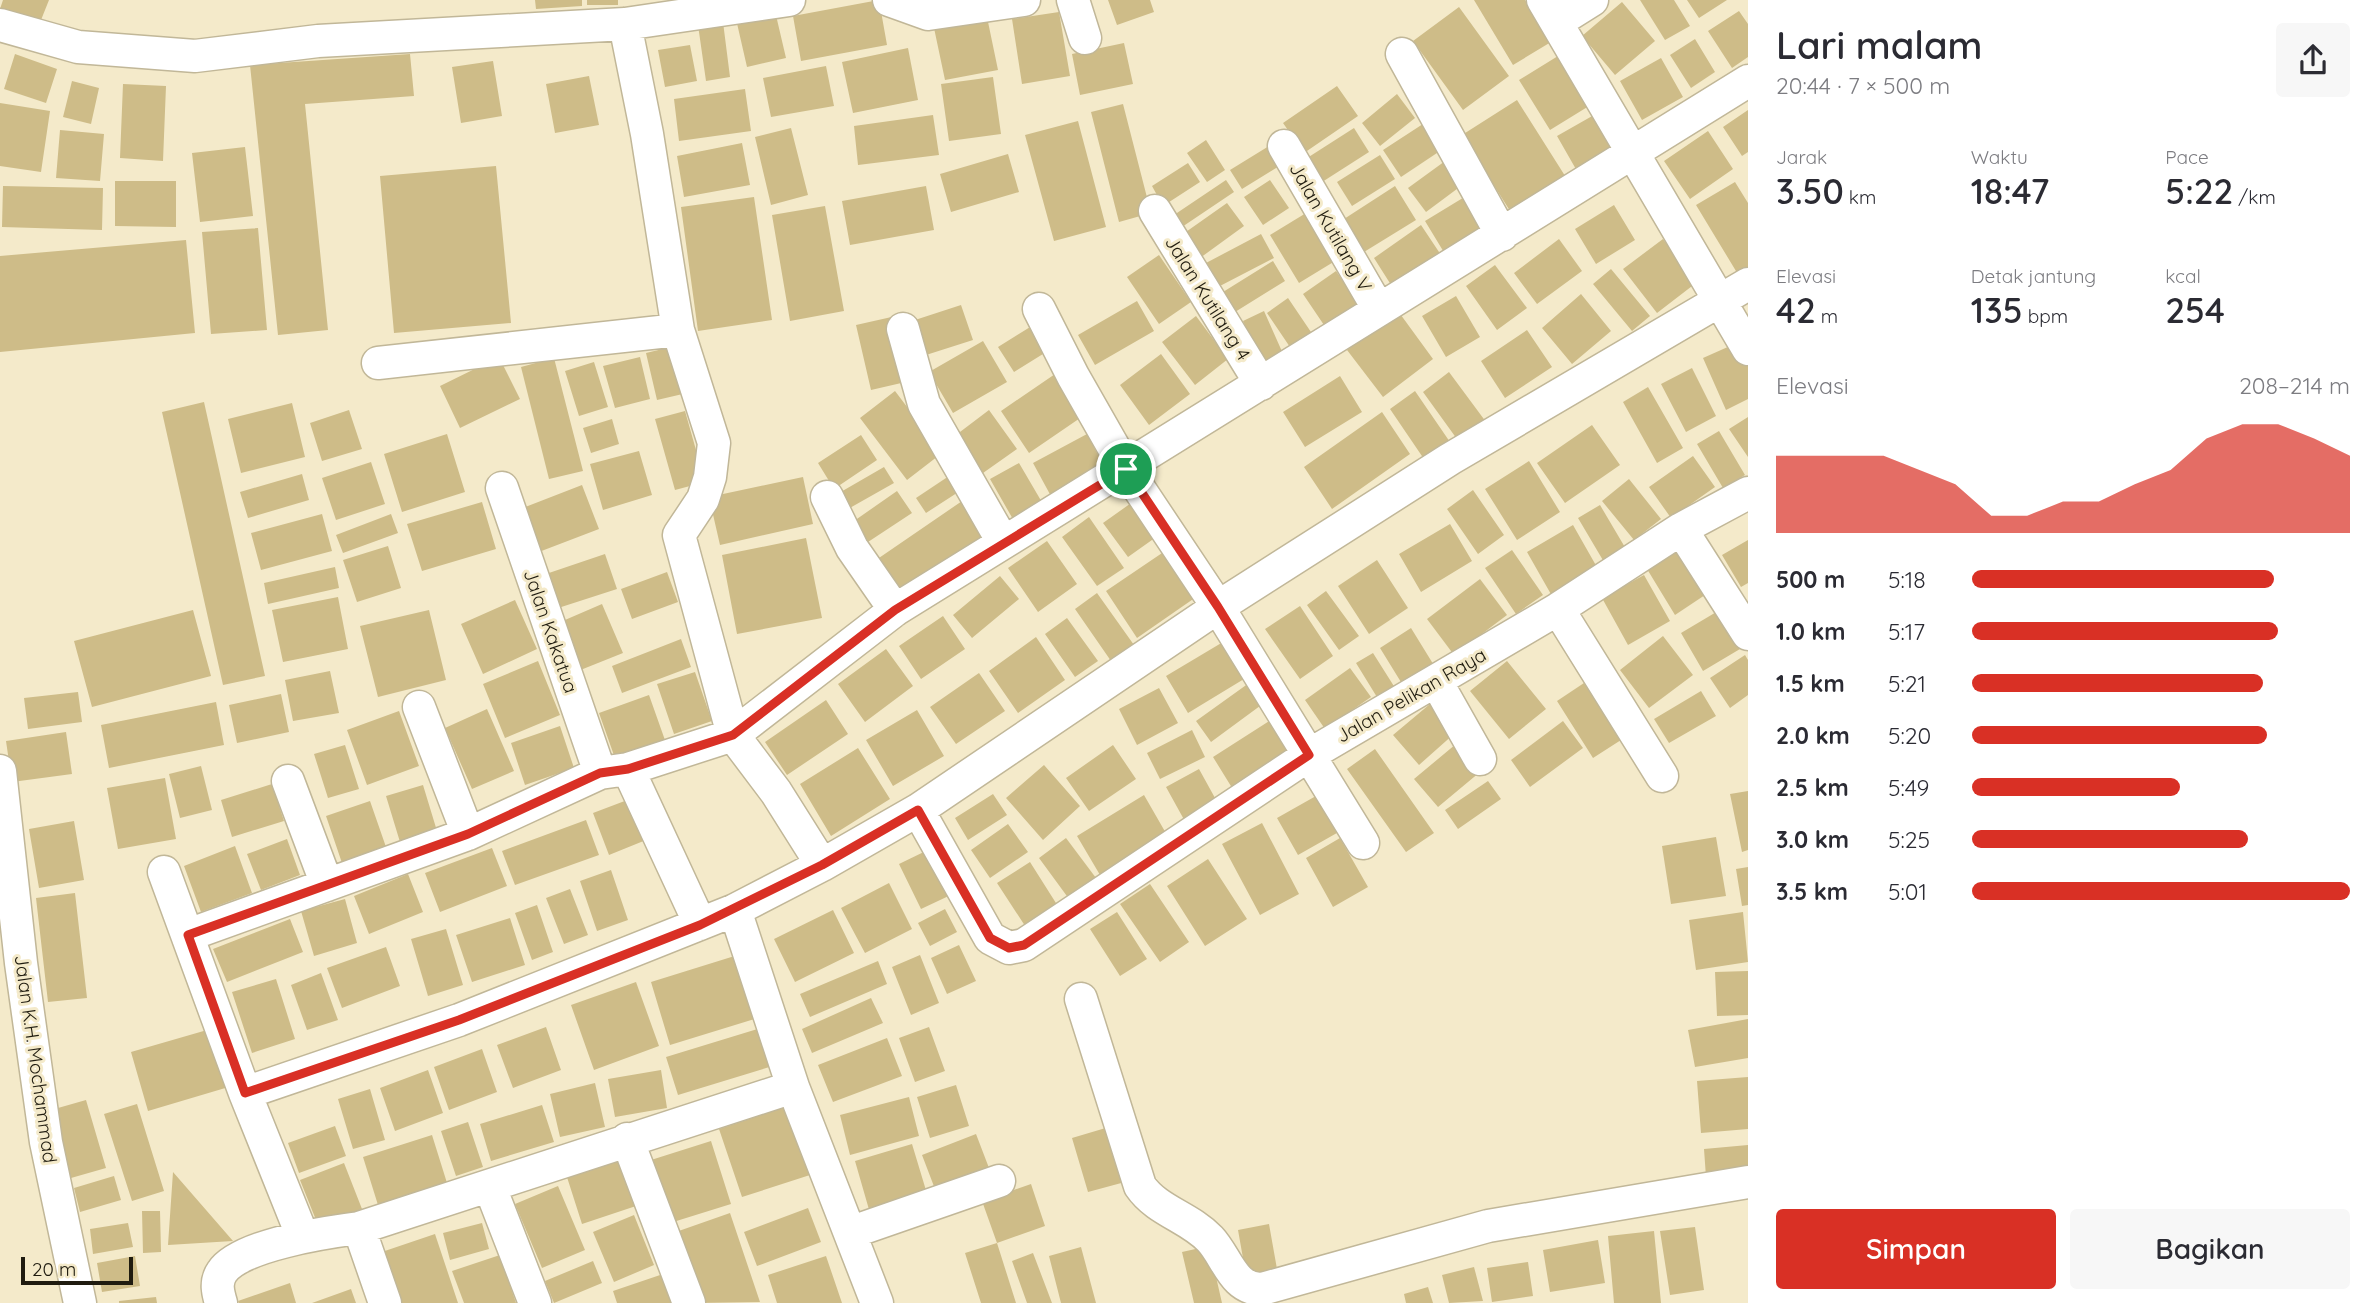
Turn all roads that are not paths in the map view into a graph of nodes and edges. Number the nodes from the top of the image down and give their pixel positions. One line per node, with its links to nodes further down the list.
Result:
1 (789, 0): 7 (street)
2 (889, 0): 3 (street)
3 (1024, 0)
4 (1073, 0): 9 (street)
5 (1591, 0): 6 (street)
6 (1550, 11): 13 (street)
7 (625, 24): 8 (street); 21 (street)
8 (0, 25)
9 (1085, 38)
10 (1402, 54): 15 (street)
11 (1748, 80): 13 (street)
12 (1284, 146): 18 (street, Jalan Kutilang V)
13 (1632, 155): 15 (street); 17 (street)
14 (1155, 211): 24 (street, Jalan Kutilang 4)
15 (1502, 235): 18 (street)
16 (1748, 284): 17 (street)
17 (1718, 302): 22 (street); 31 (street)
18 (1378, 308): 24 (street)
19 (1040, 309): 25 (street)
20 (903, 328): 30 (street)
21 (678, 330): 23 (street); 37 (street)
22 (1748, 349)
23 (378, 363)
24 (1261, 384): 25 (street)
25 (1126, 469): 30 (street); 31 (street)
26 (502, 488): 41 (street, Jalan Kakatua)
27 (1748, 493): 29 (street, Jalan Pelikan Raya)
28 (827, 497): 33 (street)
29 (1681, 528): 32 (street, Jalan Pelikan Raya); 34 (street)
30 (1003, 542): 33 (street)
31 (1218, 607): 38 (street); 44 (street)
32 (1558, 609): 35 (street, Jalan Pelikan Raya); 42 (street)
33 (895, 610): 37 (street)
34 (1748, 634)
35 (1436, 681): 38 (street, Jalan Pelikan Raya); 39 (street)
36 (419, 707): 45 (street)
37 (733, 735): 41 (street); 47 (street)
38 (1309, 755): 44 (street, Jalan Pelikan Raya); 46 (street)
39 (1480, 759)
40 (0, 771): 63 (street, Jalan K.H. Mochammad)
41 (614, 771): 45 (street); 51 (street, Jalan Kakatua)
42 (1662, 776)
43 (288, 781): 49 (street)
44 (918, 810): 47 (street)
45 (468, 834): 49 (street)
46 (1363, 844)
47 (822, 865): 50 (street)
48 (164, 872): 52 (street)
49 (327, 885): 52 (street)
50 (735, 910): 51 (street); 54 (street)
51 (700, 925): 55 (street)
52 (188, 935): 55 (street)
53 (1081, 999): 58 (street)
54 (793, 1087): 56 (street); 61 (street)
55 (245, 1093): 62 (street)
56 (627, 1139): 59 (street); 67 (street)
57 (999, 1181): 61 (street)
58 (1748, 1182)
59 (490, 1187): 60 (street); 66 (street)
60 (359, 1228): 62 (street); 65 (street)
61 (852, 1232): 68 (street)
62 (302, 1236): 64 (street)
63 (77, 1302)
64 (222, 1303)
65 (385, 1303)
66 (535, 1303)
67 (689, 1303)
68 (877, 1303)

